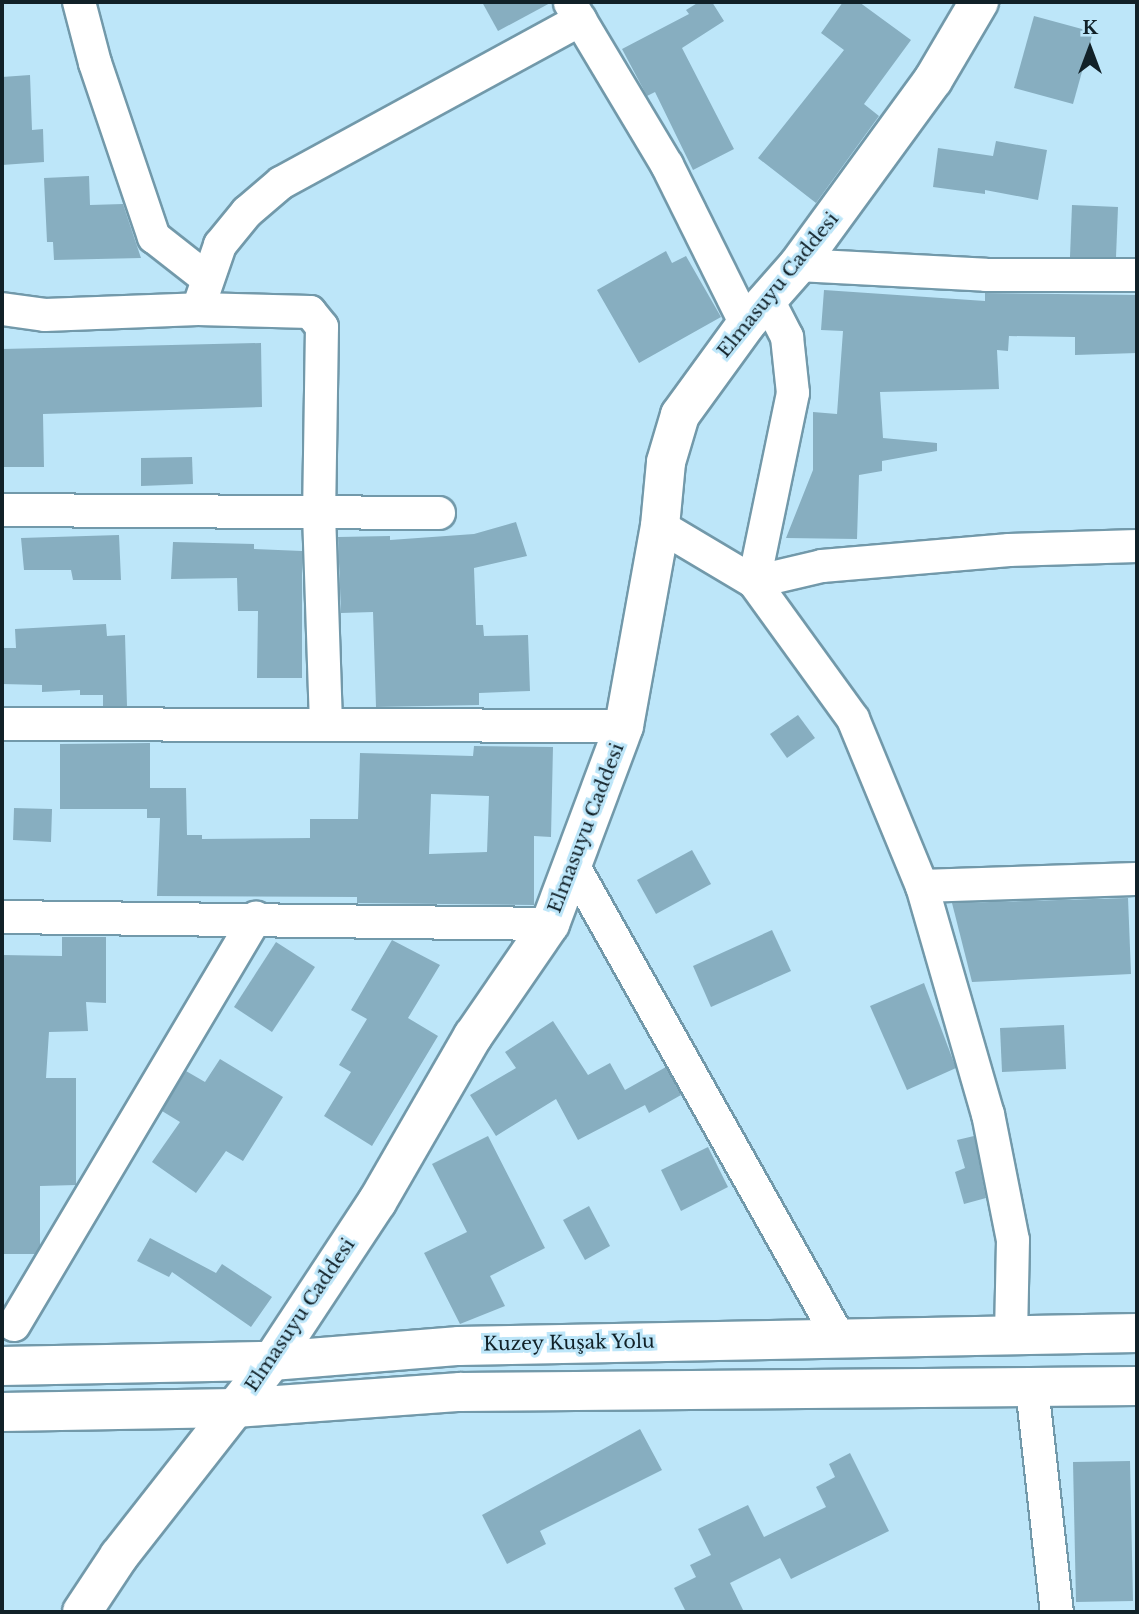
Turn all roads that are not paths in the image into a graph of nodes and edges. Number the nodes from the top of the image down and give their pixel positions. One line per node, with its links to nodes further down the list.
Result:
1 (79, 2): 6 (street)
2 (979, 2): 4 (main road, Elmasuyu Caddesi)
3 (575, 11): 6 (street); 9 (street)
4 (798, 265): 5 (street); 9 (main road, Elmasuyu Caddesi)
5 (1137, 275)
6 (205, 277): 8 (street)
7 (2, 309): 8 (street)
8 (198, 309): 11 (street)
9 (757, 312): 13 (main road, Elmasuyu Caddesi); 15 (street)
10 (2, 510): 11 (street)
11 (318, 513): 12 (street); 16 (street)
12 (439, 513)
13 (660, 526): 15 (street); 18 (main road, Elmasuyu Caddesi)
14 (1137, 546): 15 (street)
15 (754, 582): 21 (street)
16 (326, 722): 17 (street); 18 (street)
17 (2, 724)
18 (624, 726): 19 (main road, Elmasuyu Caddesi)
19 (574, 867): 24 (main road, Elmasuyu Caddesi); 28 (street)
20 (1137, 879): 21 (street)
21 (922, 886): 27 (street)
22 (2, 917): 23 (street)
23 (256, 918): 24 (street); 25 (street)
24 (550, 924): 29 (main road, Elmasuyu Caddesi)
25 (8, 1312): 30 (street)
26 (1137, 1333): 27 (main road, Kuzey Kuşak Yolu)
27 (1011, 1335): 28 (main road, Kuzey Kuşak Yolu)
28 (838, 1336): 29 (main road, Kuzey Kuşak Yolu)
29 (272, 1361): 30 (main road, Kuzey Kuşak Yolu); 33 (main road, Elmasuyu Caddesi)
30 (14, 1366)
31 (1137, 1386): 32 (main road)
32 (1032, 1387): 33 (main road); 36 (street)
33 (235, 1408): 34 (main road); 35 (main road, Elmasuyu Caddesi)
34 (2, 1412)
35 (82, 1612)
36 (1057, 1612)

